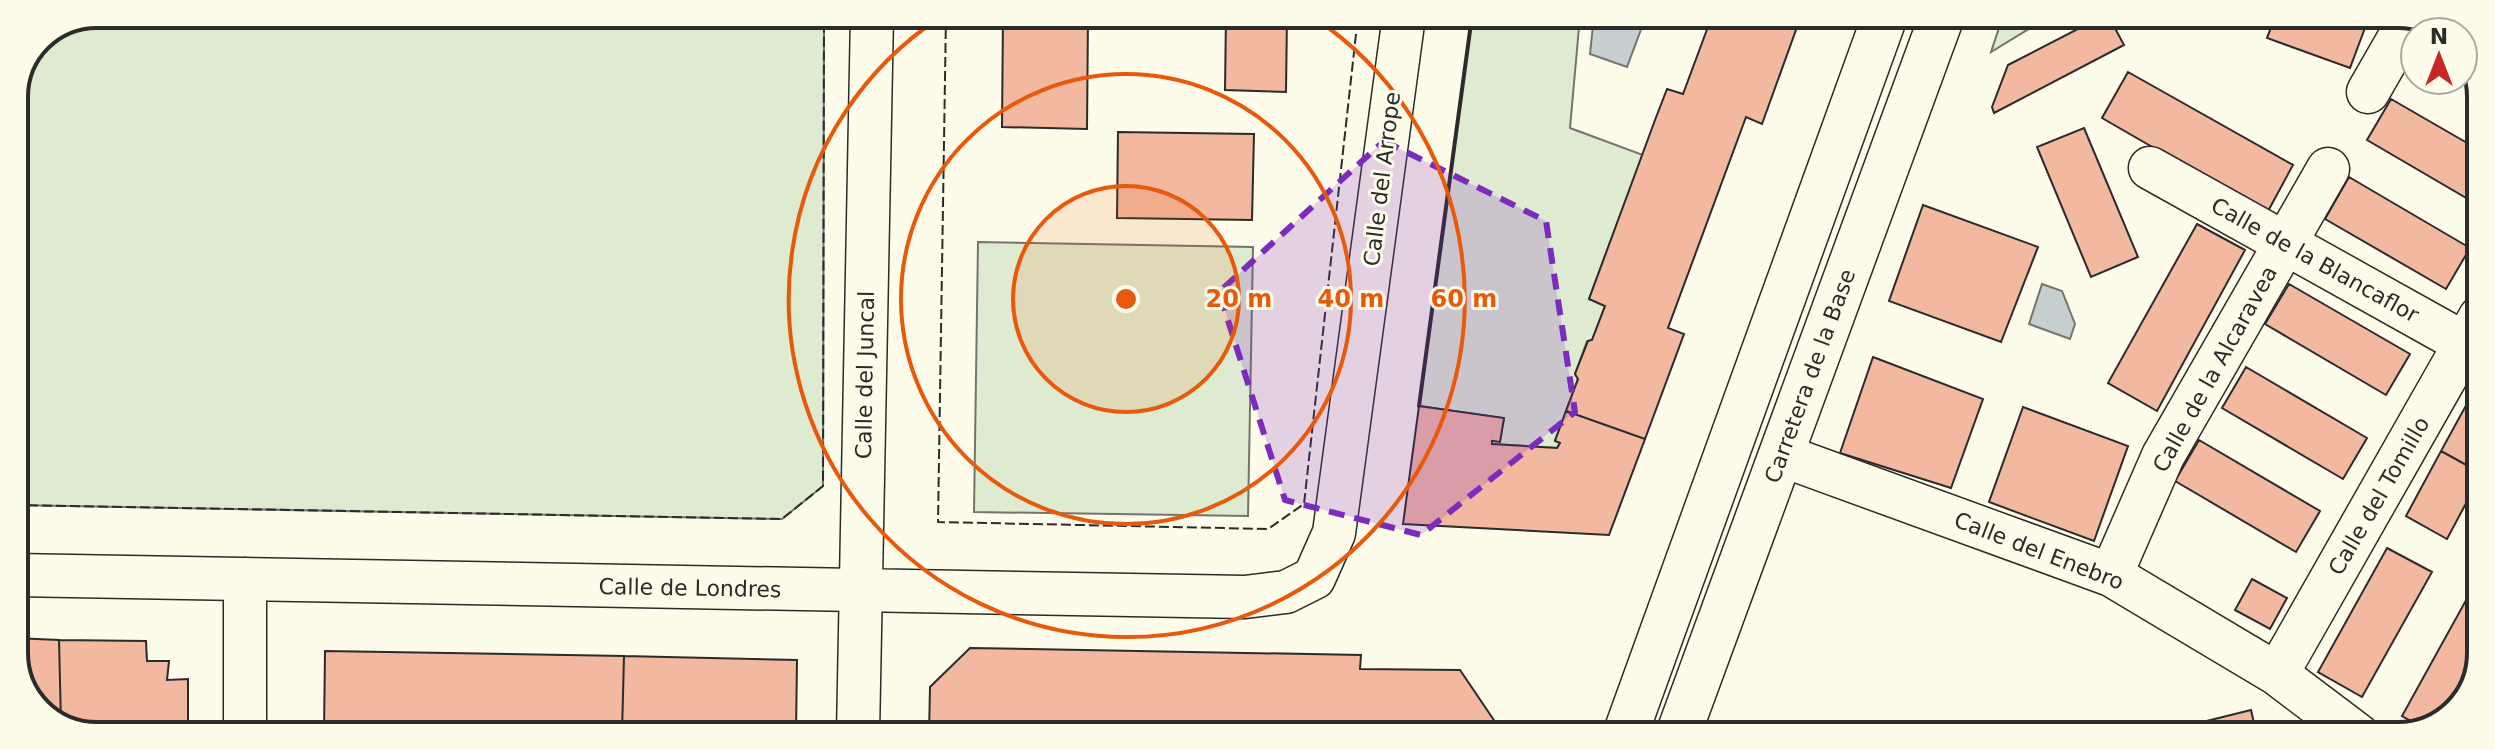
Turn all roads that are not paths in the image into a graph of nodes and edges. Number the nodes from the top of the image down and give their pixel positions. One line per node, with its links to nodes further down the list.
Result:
1 (872, 28): 17 (street, Calle del Juncal)
2 (1402, 28): 13 (street, Calle del Arrope)
3 (1881, 28): 21 (main road)
4 (1938, 28): 12 (main road, Carretera de la Base)
5 (2399, 38): 6 (street)
6 (2368, 92)
7 (2150, 168): 9 (street, Calle de la Blancaflor)
8 (2328, 169): 9 (street, Calle de la Alcaravea)
9 (2286, 244): 10 (street, Calle de la Blancaflor); 15 (street, Calle de la Alcaravea)
10 (2467, 334)
11 (2467, 352): 18 (street, Calle del Tomillo)
12 (1781, 455): 15 (street, Calle del Enebro); 22 (main road, Carretera de la Base)
13 (1334, 533): 17 (street, Calle de Londres)
14 (28, 575): 16 (street, Calle de Londres)
15 (2111, 575): 18 (street, Calle del Enebro)
16 (245, 579): 17 (street, Calle de Londres); 19 (street)
17 (861, 591): 20 (street, Calle del Juncal)
18 (2277, 674): 23 (street, Calle del Enebro)
19 (245, 722)
20 (858, 722)
21 (1630, 722)
22 (1683, 722)
23 (2340, 722)

